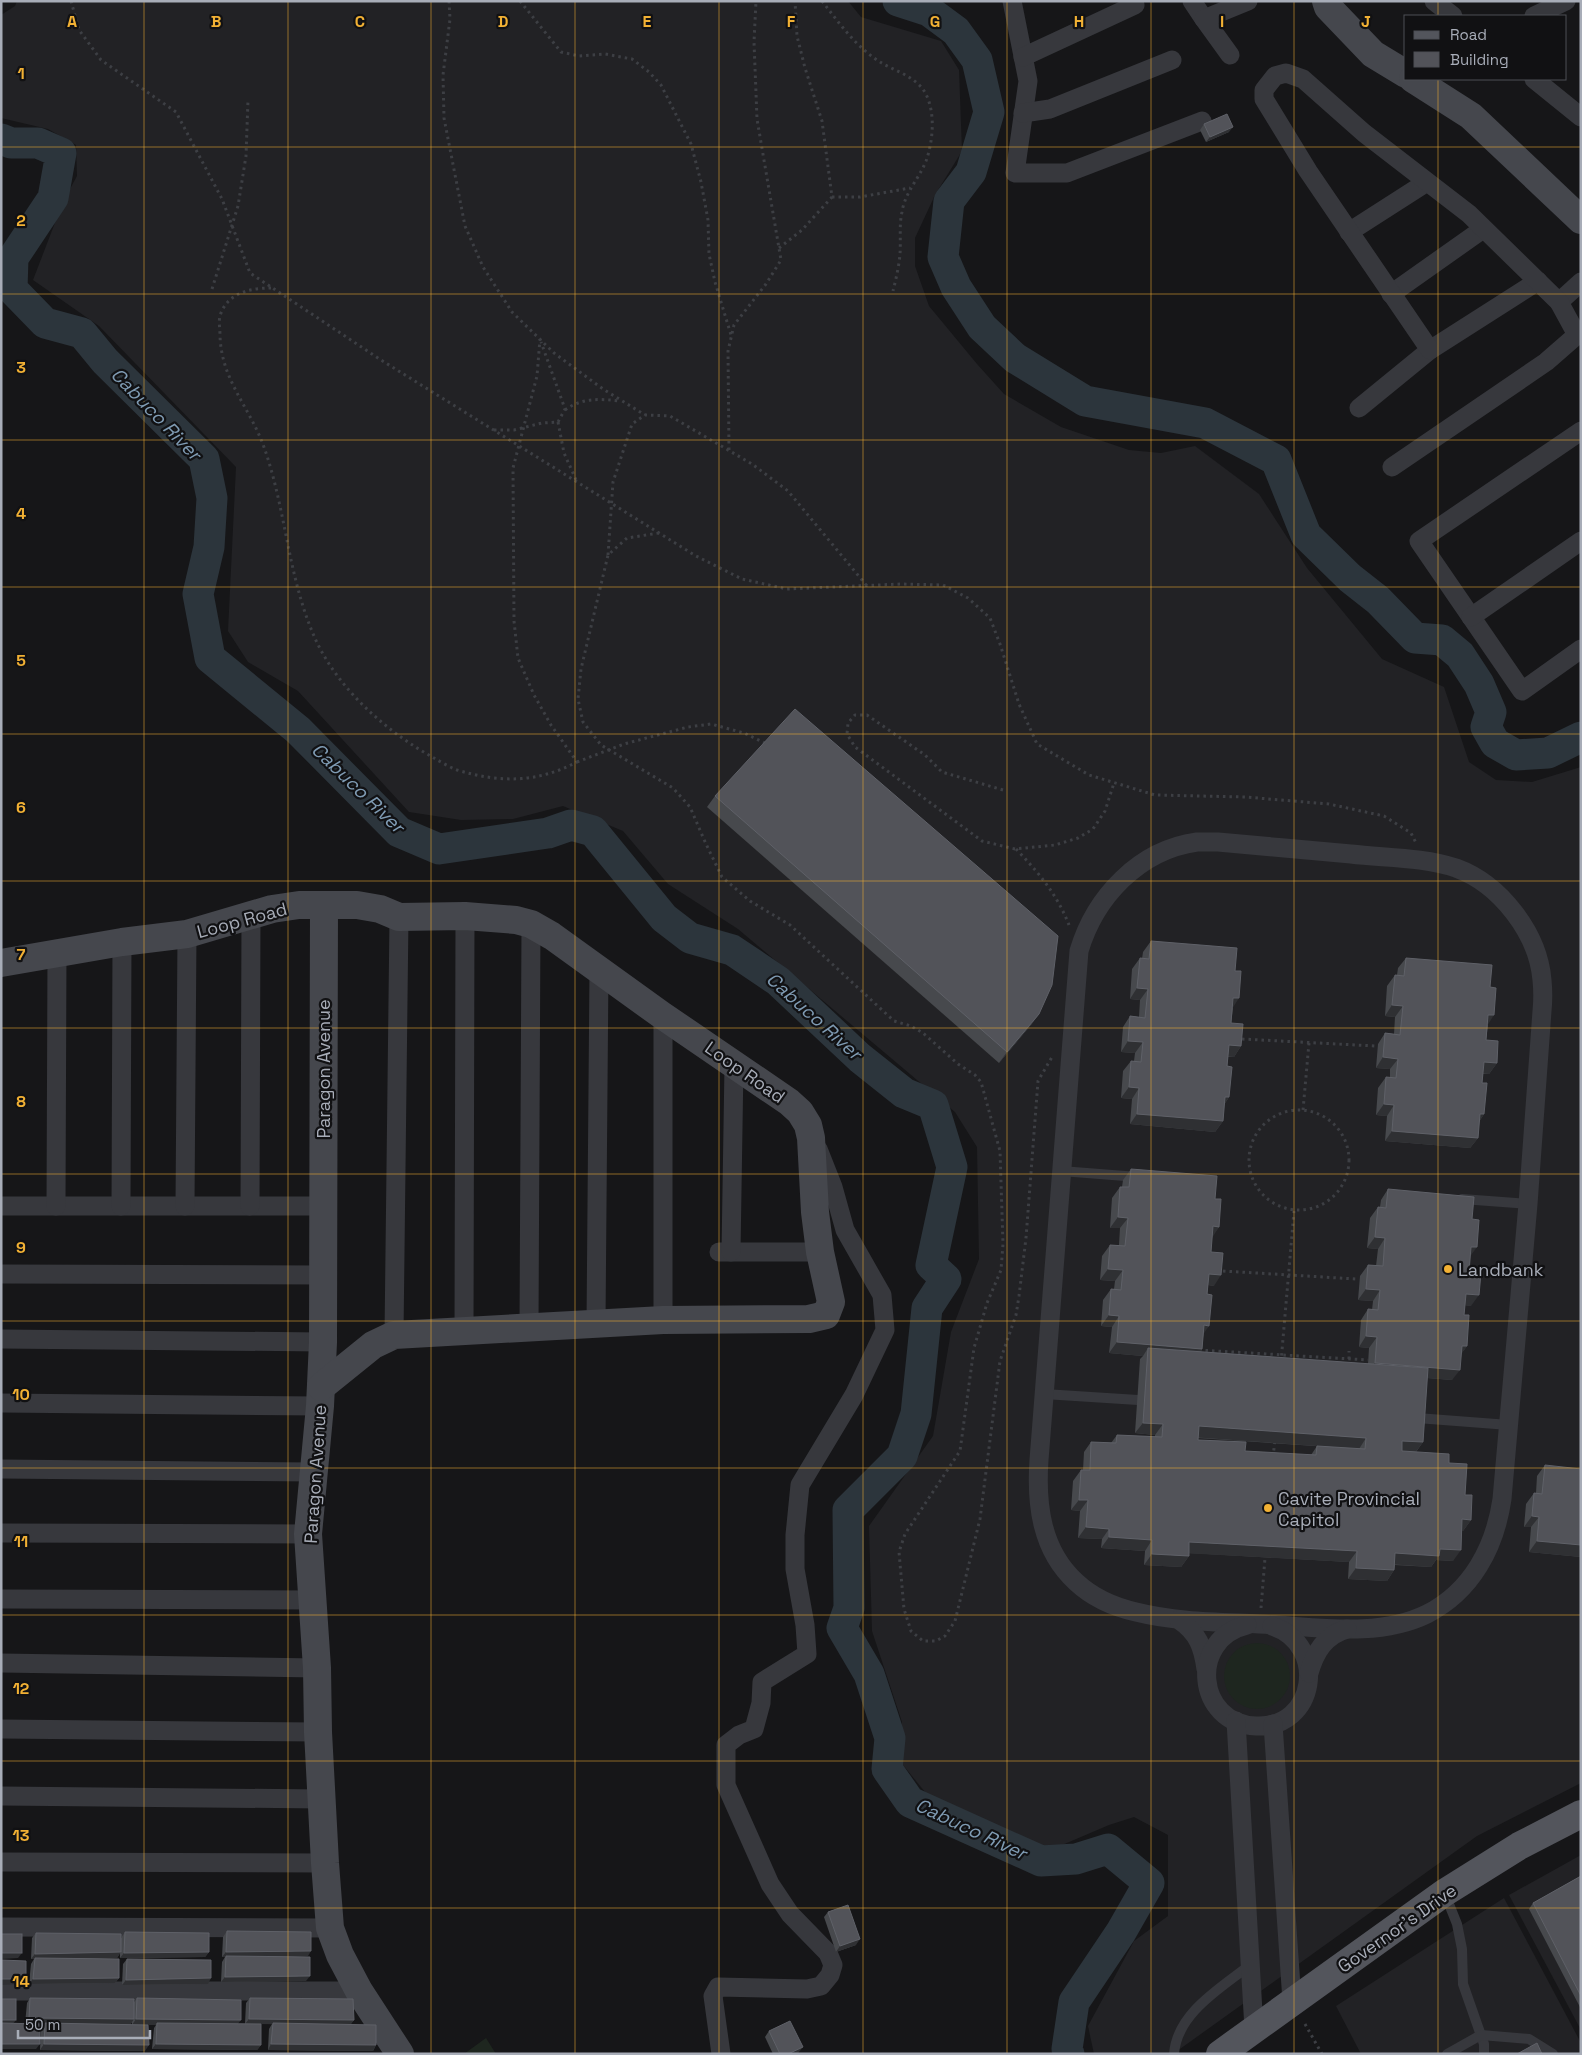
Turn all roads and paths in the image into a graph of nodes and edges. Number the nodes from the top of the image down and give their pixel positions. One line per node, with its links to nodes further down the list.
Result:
1 (71, 1): 33 (path)
2 (449, 1): 45 (path)
3 (520, 1): 44 (path)
4 (756, 1): 36 (path)
5 (795, 1): 31 (path)
6 (822, 1): 30 (path)
7 (1012, 1): 20 (street)
8 (1192, 1): 18 (street)
9 (1248, 1): 18 (street)
10 (1326, 1): 22 (street)
11 (1434, 1): 16 (street)
12 (1566, 1): 17 (street)
13 (1579, 1): 14 (street)
14 (1581, 4)
15 (1135, 5): 20 (street)
16 (1452, 15)
17 (1536, 15)
18 (1204, 19): 19 (street)
19 (1230, 55)
20 (1023, 57): 26 (street)
21 (1172, 60): 26 (street)
22 (1404, 73)
23 (1415, 80): 32 (street)
24 (1535, 80): 27 (street)
25 (248, 100): 33 (path)
26 (1023, 113): 28 (street)
27 (1581, 117)
28 (1202, 121)
29 (1427, 182): 34 (street); 35 (street); 35 (street)
30 (911, 188): 31 (path); 41 (path)
31 (832, 197): 36 (path)
32 (1581, 220)
33 (232, 226): 39 (path); 40 (path)
34 (1483, 228): 37 (street); 42 (street)
35 (1349, 232): 42 (street)
36 (779, 248): 44 (path)
37 (1538, 281): 43 (street); 46 (street)
38 (1581, 282): 43 (street)
39 (273, 288): 53 (path); 68 (path)
40 (212, 289)
41 (894, 291)
42 (1392, 294): 46 (street)
43 (1559, 302): 57 (street)
44 (732, 337): 56 (path)
45 (540, 339): 47 (path); 49 (path); 52 (path)
46 (1430, 350): 48 (street)
47 (623, 401): 49 (path); 50 (path)
48 (1359, 408)
49 (565, 409): 51 (path)
50 (645, 415): 56 (path); 59 (path)
51 (558, 422): 52 (path); 58 (path)
52 (523, 429): 53 (path); 55 (path)
53 (493, 430): 55 (path)
54 (1581, 432): 64 (street)
55 (519, 446): 58 (path); 68 (path)
56 (729, 450): 63 (path)
57 (1392, 468)
58 (578, 482): 59 (path)
59 (611, 503): 60 (path); 62 (path)
60 (659, 533): 62 (path); 63 (path)
61 (1581, 540): 64 (street)
62 (608, 555): 67 (path)
63 (867, 586): 69 (path)
64 (1470, 617): 65 (street)
65 (1581, 649)
66 (768, 745): 67 (path)
67 (609, 750): 68 (path); 88 (path)
68 (577, 762)
69 (1114, 783): 71 (path); 72 (path)
70 (1002, 790): 71 (path)
71 (1015, 849): 80 (path)
72 (1424, 862): 80 (street); 95 (street)
73 (324, 905): 74 (street, Loop Road); 76 (street, Loop Road); 101 (street, Paragon Avenue)
74 (251, 915): 78 (street, Loop Road); 100 (street)
75 (465, 916): 76 (street, Loop Road); 77 (street, Loop Road); 112 (street)
76 (400, 917): 113 (street)
77 (531, 924): 83 (street, Loop Road); 111 (street)
78 (187, 934): 79 (street, Loop Road); 99 (street)
79 (122, 942): 81 (street, Loop Road); 98 (street)
80 (1079, 951): 92 (street)
81 (57, 953): 82 (street, Loop Road); 97 (street)
82 (1, 963)
83 (598, 969): 84 (street, Loop Road); 110 (street)
84 (663, 1016): 89 (street, Loop Road); 109 (street)
85 (1242, 1039): 86 (path)
86 (1309, 1042): 87 (path); 90 (path)
87 (1376, 1046)
88 (1053, 1056)
89 (734, 1065): 91 (street, Loop Road); 103 (street)
90 (1303, 1110): 102 (path); 102 (path)
91 (808, 1125): 103 (street, Loop Road); 163 (street)
92 (1061, 1171): 93 (lane); 122 (street)
93 (1150, 1178)
94 (1451, 1198): 95 (lane)
95 (1528, 1204): 127 (street)
96 (1, 1206): 97 (street)
97 (56, 1206): 98 (street)
98 (120, 1206): 99 (street)
99 (185, 1206): 100 (street)
100 (250, 1206): 101 (street)
101 (323, 1206): 106 (street, Paragon Avenue)
102 (1294, 1211): 107 (path)
103 (820, 1252): 109 (street, Loop Road)
104 (1223, 1271): 107 (path)
105 (1, 1274): 106 (street)
106 (323, 1275): 115 (street, Paragon Avenue)
107 (1289, 1275): 108 (path); 118 (path)
108 (1356, 1279)
109 (663, 1320): 110 (street, Loop Road)
110 (596, 1324): 111 (street, Loop Road)
111 (529, 1327): 112 (street, Loop Road)
112 (464, 1331): 113 (street, Loop Road)
113 (394, 1335): 123 (street, Loop Road)
114 (1, 1339): 115 (street)
115 (323, 1342): 123 (street, Paragon Avenue)
116 (1196, 1349): 118 (path)
117 (1350, 1350): 119 (path)
118 (1282, 1355): 119 (path); 121 (path)
119 (1349, 1359): 120 (path)
120 (1368, 1360)
121 (1281, 1365)
122 (1044, 1394): 124 (lane); 137 (street)
123 (320, 1397): 125 (street); 131 (street, Paragon Avenue)
124 (1138, 1400)
125 (1, 1403)
126 (1417, 1418): 127 (lane)
127 (1508, 1425): 139 (street)
128 (1275, 1434): 129 (path)
129 (1273, 1464)
130 (1, 1469): 131 (street)
131 (314, 1472): 133 (street, Paragon Avenue)
132 (1, 1533): 133 (street)
133 (308, 1534): 136 (street, Paragon Avenue)
134 (1265, 1558): 138 (path)
135 (1, 1599): 136 (street)
136 (313, 1600): 141 (street, Paragon Avenue)
137 (1179, 1620): 138 (street); 142 (street)
138 (1258, 1624): 139 (street); 142 (street); 143 (street)
139 (1354, 1629): 143 (street)
140 (1, 1662): 141 (street)
141 (317, 1668): 147 (street, Paragon Avenue)
142 (1206, 1670): 144 (street)
143 (1309, 1673): 145 (street)
144 (1236, 1722): 145 (street); 156 (street)
145 (1273, 1724): 159 (street)
146 (1, 1729): 147 (street)
147 (318, 1732): 149 (street, Paragon Avenue)
148 (1, 1796): 149 (street)
149 (322, 1799): 152 (street, Paragon Avenue)
150 (1581, 1814): 153 (main road, Governor's Drive)
151 (1, 1862): 152 (street)
152 (325, 1863): 155 (street, Paragon Avenue)
153 (1444, 1893): 159 (main road, Governor's Drive); 161 (lane)
154 (1, 1927): 155 (street)
155 (330, 1928): 158 (street, Paragon Avenue)
156 (1250, 1965): 160 (street); 164 (lane)
157 (1, 1991): 158 (street)
158 (359, 1991): 162 (street, Paragon Avenue)
159 (1299, 2012): 160 (main road, Governor's Drive); 166 (path)
160 (1254, 2029): 165 (main road, Governor's Drive)
161 (1481, 2035): 167 (lane); 168 (lane); 169 (lane)
162 (400, 2054)
163 (721, 2054)
164 (1174, 2054)
165 (1220, 2054)
166 (1322, 2054)
167 (1447, 2054)
168 (1484, 2054)
169 (1553, 2054)

